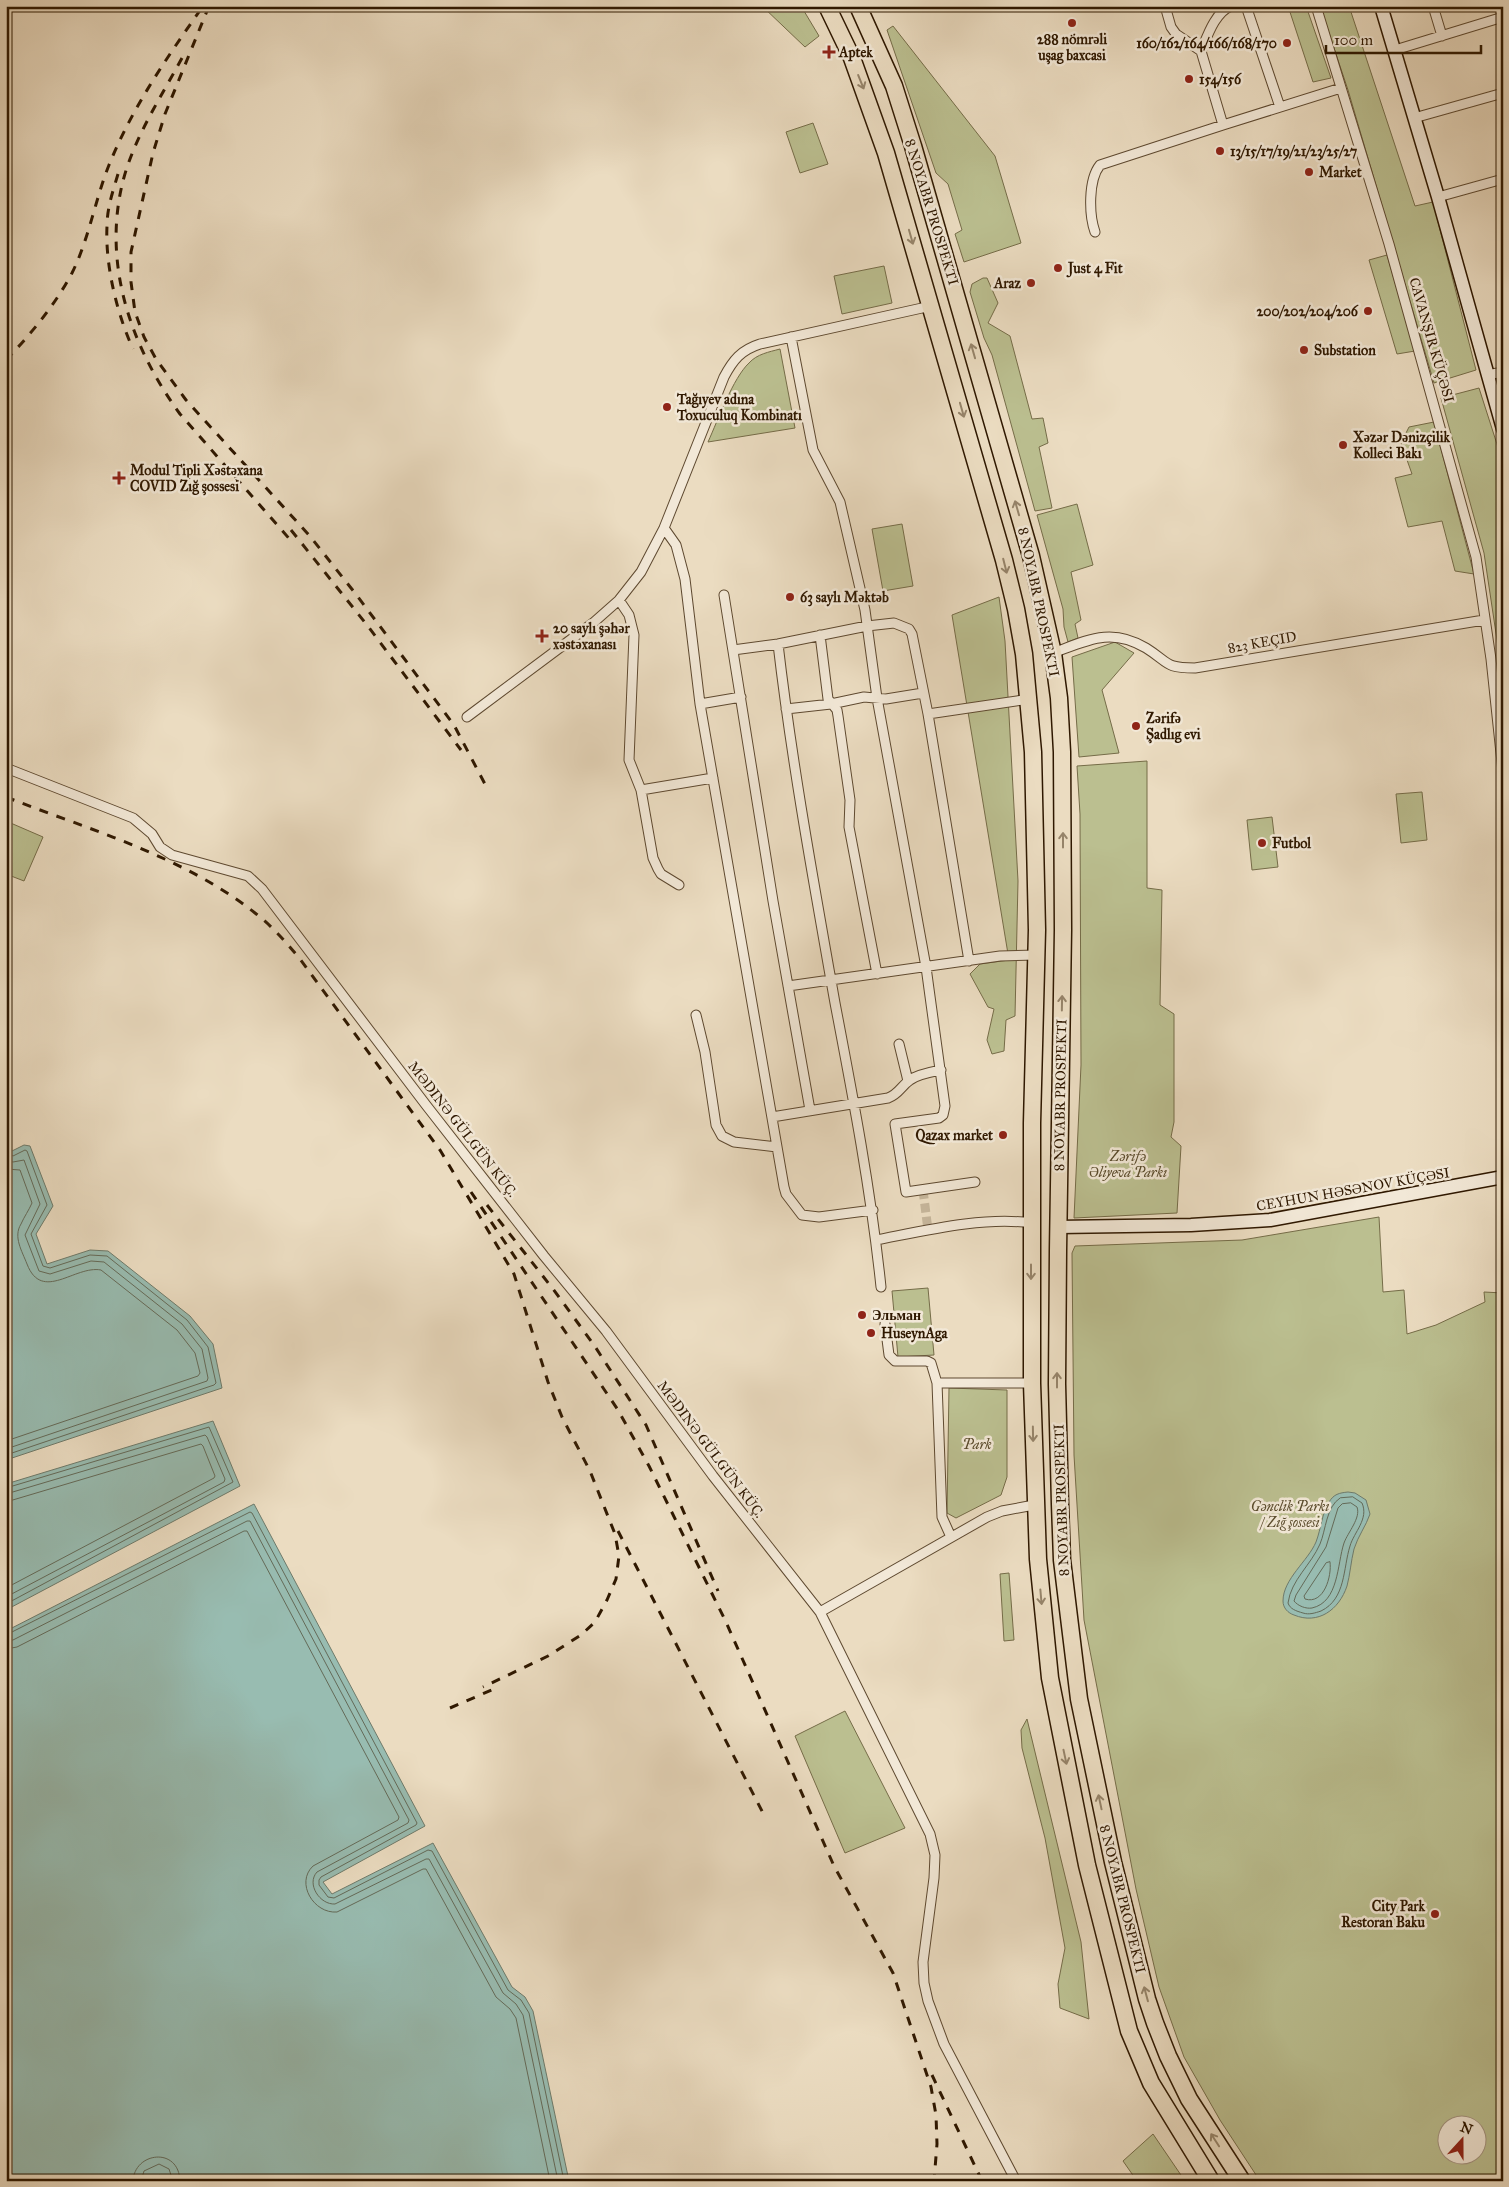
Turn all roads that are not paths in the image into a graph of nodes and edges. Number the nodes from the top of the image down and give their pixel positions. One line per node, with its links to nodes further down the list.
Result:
1 (827, 6): 21 (highway, 8 NOYABR PROSPEKTI, one-way to 21)
2 (858, 6): 34 (highway, 8 NOYABR PROSPEKTI, one-way to 2)
3 (1165, 6): 12 (street)
4 (1232, 6): 12 (street)
5 (1246, 6): 15 (street)
6 (1316, 6): 13 (street, CAVANŞIR KÜÇƏSI)
7 (1381, 6): 11 (main road)
8 (1433, 6): 10 (street)
9 (1503, 17): 10 (street)
10 (1442, 36): 11 (street)
11 (1395, 50): 16 (main road)
12 (1201, 51): 17 (street)
13 (1341, 88): 15 (street); 29 (street, CAVANŞIR KÜÇƏSI)
14 (1503, 93): 16 (street)
15 (1280, 107): 17 (street)
16 (1414, 118): 19 (main road)
17 (1223, 125): 20 (street)
18 (1503, 180): 19 (street)
19 (1438, 197): 24 (main road)
20 (1095, 232)
21 (931, 306): 22 (street); 39 (highway, 8 NOYABR PROSPEKTI, one-way to 39)
22 (791, 337): 26 (street); 30 (street)
23 (1503, 372): 24 (street)
24 (1487, 375): 25 (main road)
25 (1503, 429)
26 (664, 528): 28 (street); 40 (street)
27 (724, 595): 33 (street)
28 (619, 600): 44 (street); 48 (street)
29 (1484, 620): 34 (street, 823 KEÇID); 35 (street, CAVANŞIR KÜÇƏSI)
30 (867, 626): 31 (street); 36 (street); 38 (street)
31 (820, 635): 32 (street); 41 (street)
32 (778, 644): 33 (street); 42 (street)
33 (733, 650): 37 (street)
34 (1053, 653): 68 (highway, 8 NOYABR PROSPEKTI, one-way to 34)
35 (1498, 679): 46 (street, CAVANŞIR KÜÇƏSI)
36 (923, 693): 38 (street); 43 (street)
37 (741, 698): 40 (street); 55 (street)
38 (877, 698): 41 (street); 52 (street)
39 (1030, 699): 43 (street); 50 (highway, 8 NOYABR PROSPEKTI)
40 (700, 704): 47 (street)
41 (831, 704): 42 (street); 53 (street)
42 (786, 710): 54 (street)
43 (928, 714): 51 (street)
44 (467, 717)
45 (6, 768): 76 (street, MƏDINƏ GÜLGÜN KÜÇ.)
46 (1503, 772)
47 (713, 778): 48 (street); 62 (street)
48 (641, 790): 49 (street)
49 (678, 885)
50 (1036, 955): 51 (street); 67 (highway, 8 NOYABR PROSPEKTI)
51 (969, 961): 52 (street)
52 (926, 967): 53 (street); 58 (street)
53 (877, 974): 54 (street)
54 (831, 980): 55 (street); 60 (street)
55 (788, 986): 61 (street)
56 (696, 1015): 63 (street)
57 (900, 1044): 59 (street)
58 (941, 1070): 59 (street); 65 (street)
59 (908, 1081): 60 (street)
60 (854, 1104): 61 (street); 66 (street)
61 (810, 1110): 62 (street)
62 (772, 1117): 63 (street)
63 (777, 1146): 66 (street)
64 (1503, 1177): 68 (main road, CEYHUN HƏSƏNOV KÜÇƏSI)
65 (975, 1182)
66 (873, 1210): 69 (street)
67 (1031, 1223): 68 (highway); 69 (street); 73 (highway, 8 NOYABR PROSPEKTI, one-way to 73)
68 (1058, 1227): 79 (highway, 8 NOYABR PROSPEKTI, one-way to 68)
69 (876, 1240): 70 (street)
70 (881, 1287)
71 (885, 1324): 72 (street)
72 (937, 1383): 73 (street); 75 (street)
73 (1032, 1383): 74 (highway, 8 NOYABR PROSPEKTI, one-way to 74)
74 (1034, 1505): 75 (street); 78 (highway, 8 NOYABR PROSPEKTI, one-way to 78)
75 (951, 1537): 76 (street)
76 (820, 1612): 77 (street, MƏDINƏ GÜLGÜN KÜÇ.)
77 (1016, 2181)
78 (1211, 2181)
79 (1242, 2181)

